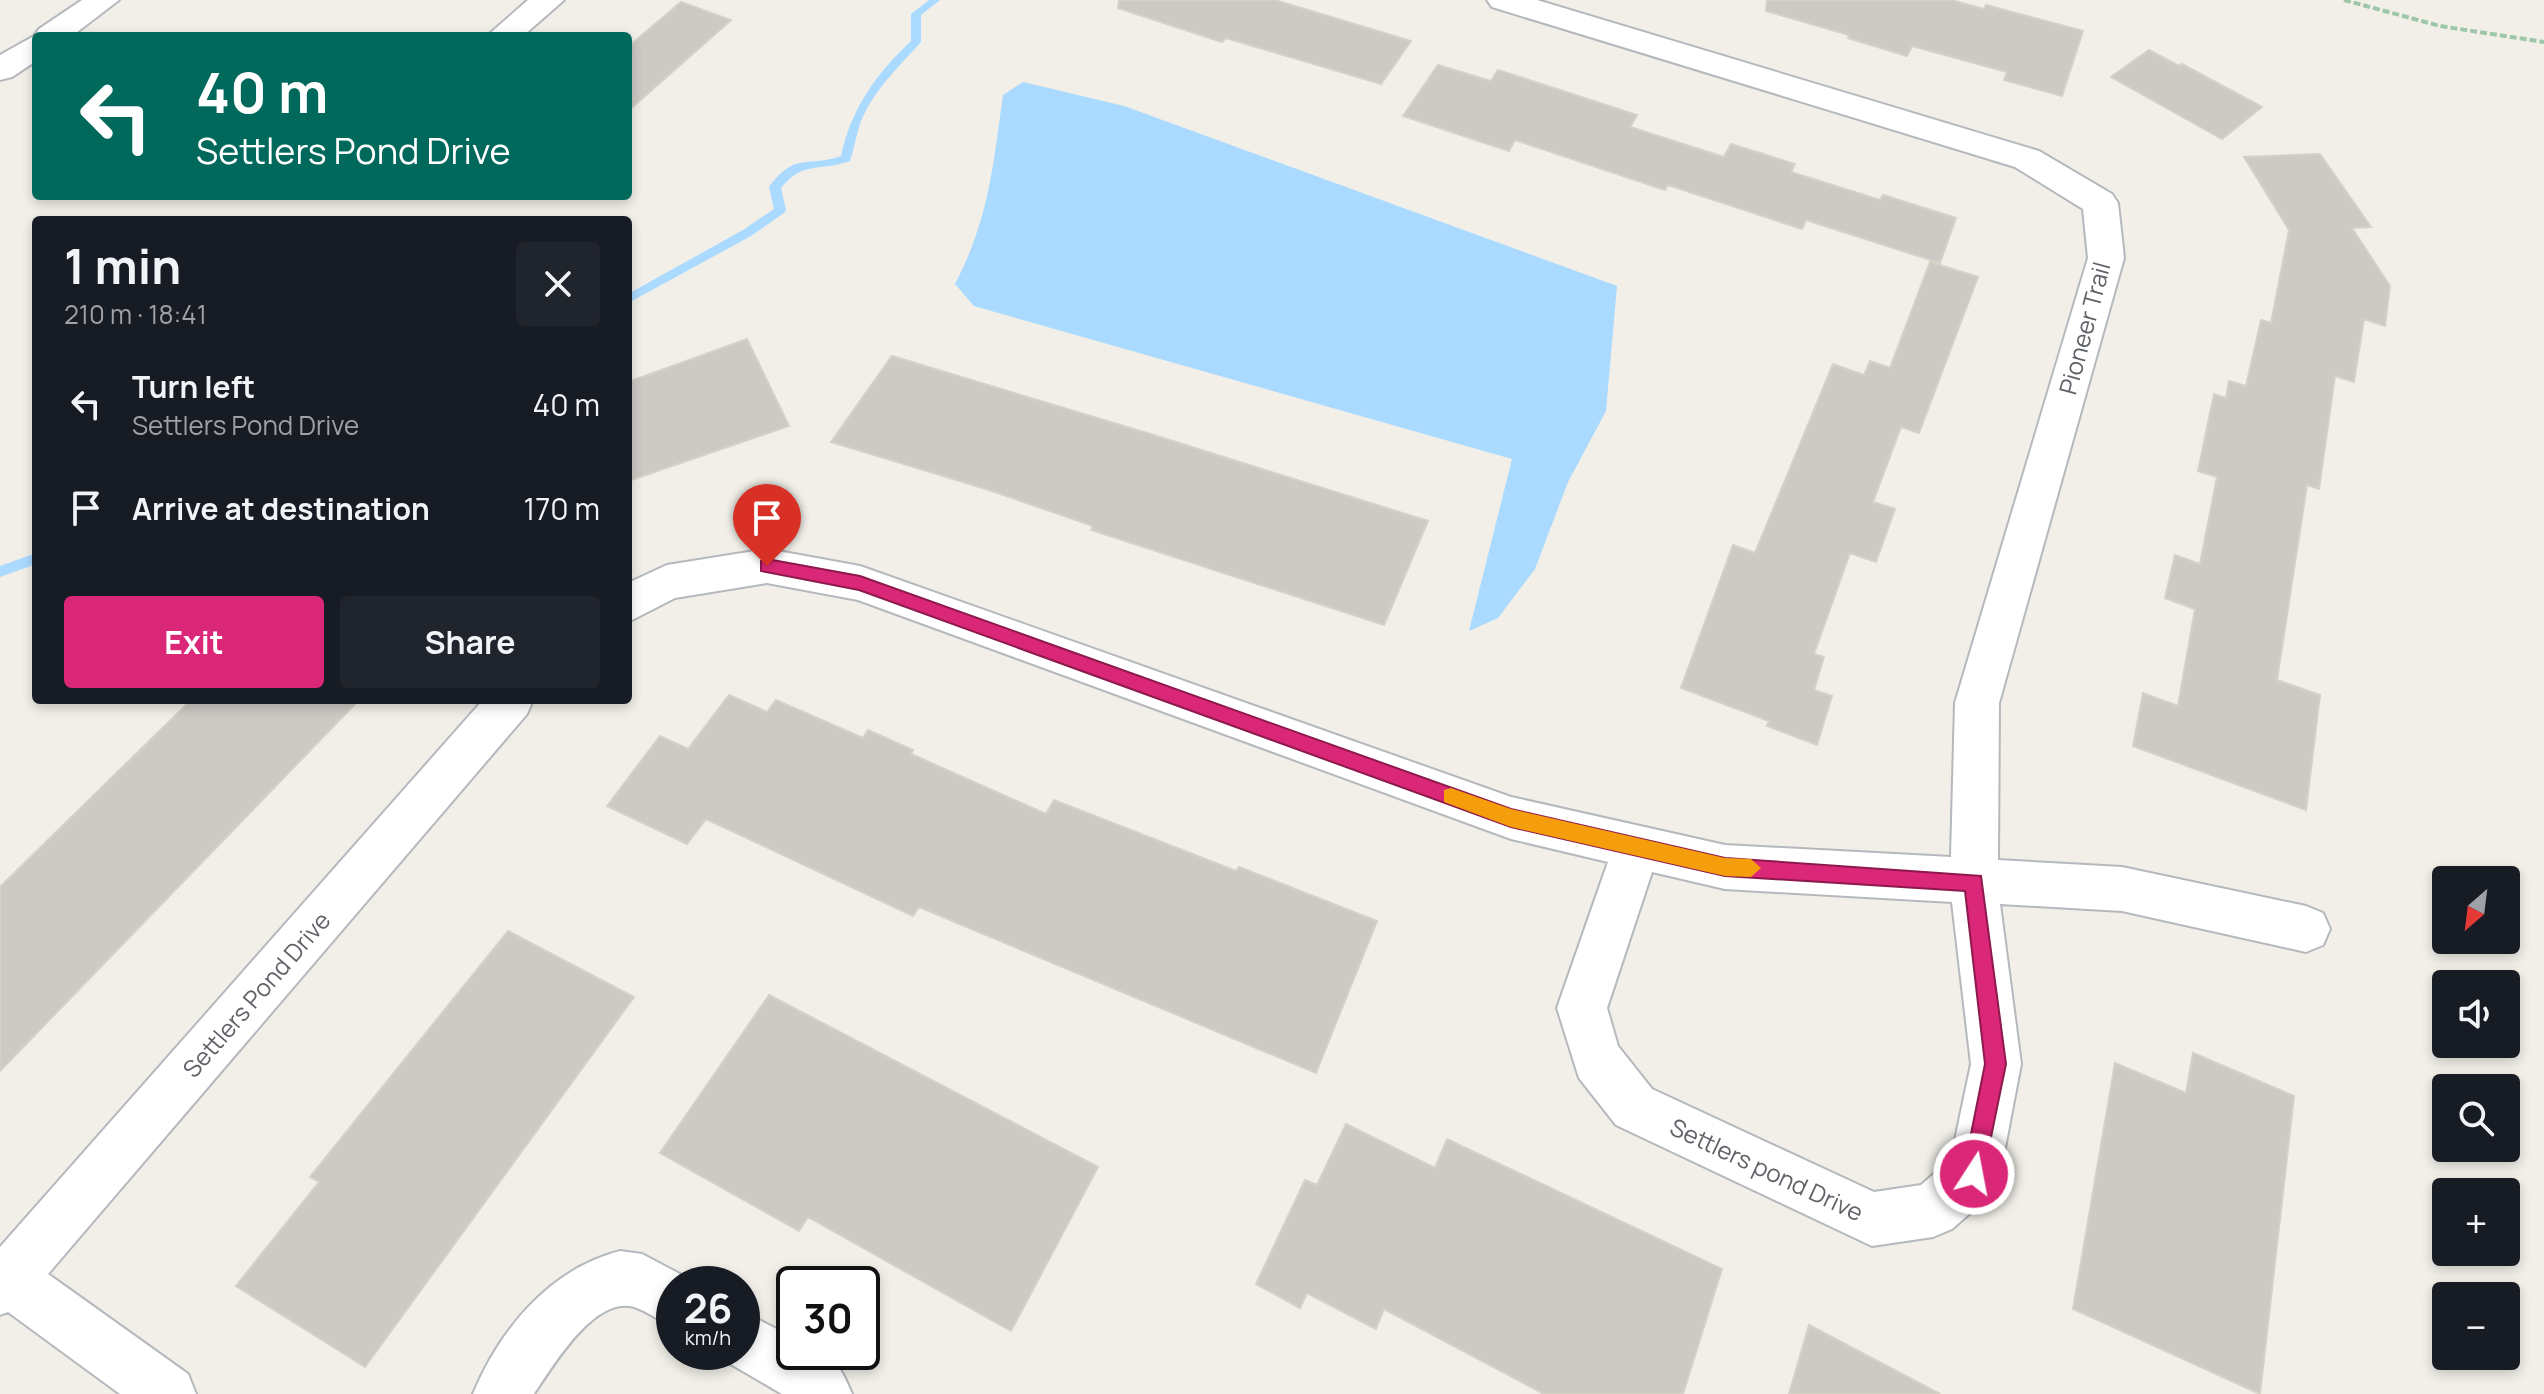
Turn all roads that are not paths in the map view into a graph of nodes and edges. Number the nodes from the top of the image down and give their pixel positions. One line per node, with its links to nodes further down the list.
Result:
1 (103, 0): 4 (street)
2 (548, 0): 5 (street)
3 (1503, 0): 11 (street, Pioneer Trail)
4 (56, 32)
5 (508, 32)
6 (32, 49): 7 (street)
7 (0, 70)
8 (632, 602): 10 (street)
9 (508, 704): 13 (street, Settlers Pond Drive)
10 (1637, 847): 11 (street); 11 (street, Settlers pond Drive)
11 (1974, 883): 12 (street)
12 (2306, 929)
13 (4, 1284): 16 (street)
14 (656, 1289): 17 (street)
15 (760, 1349): 18 (street)
16 (168, 1394)
17 (501, 1394)
18 (824, 1394)

